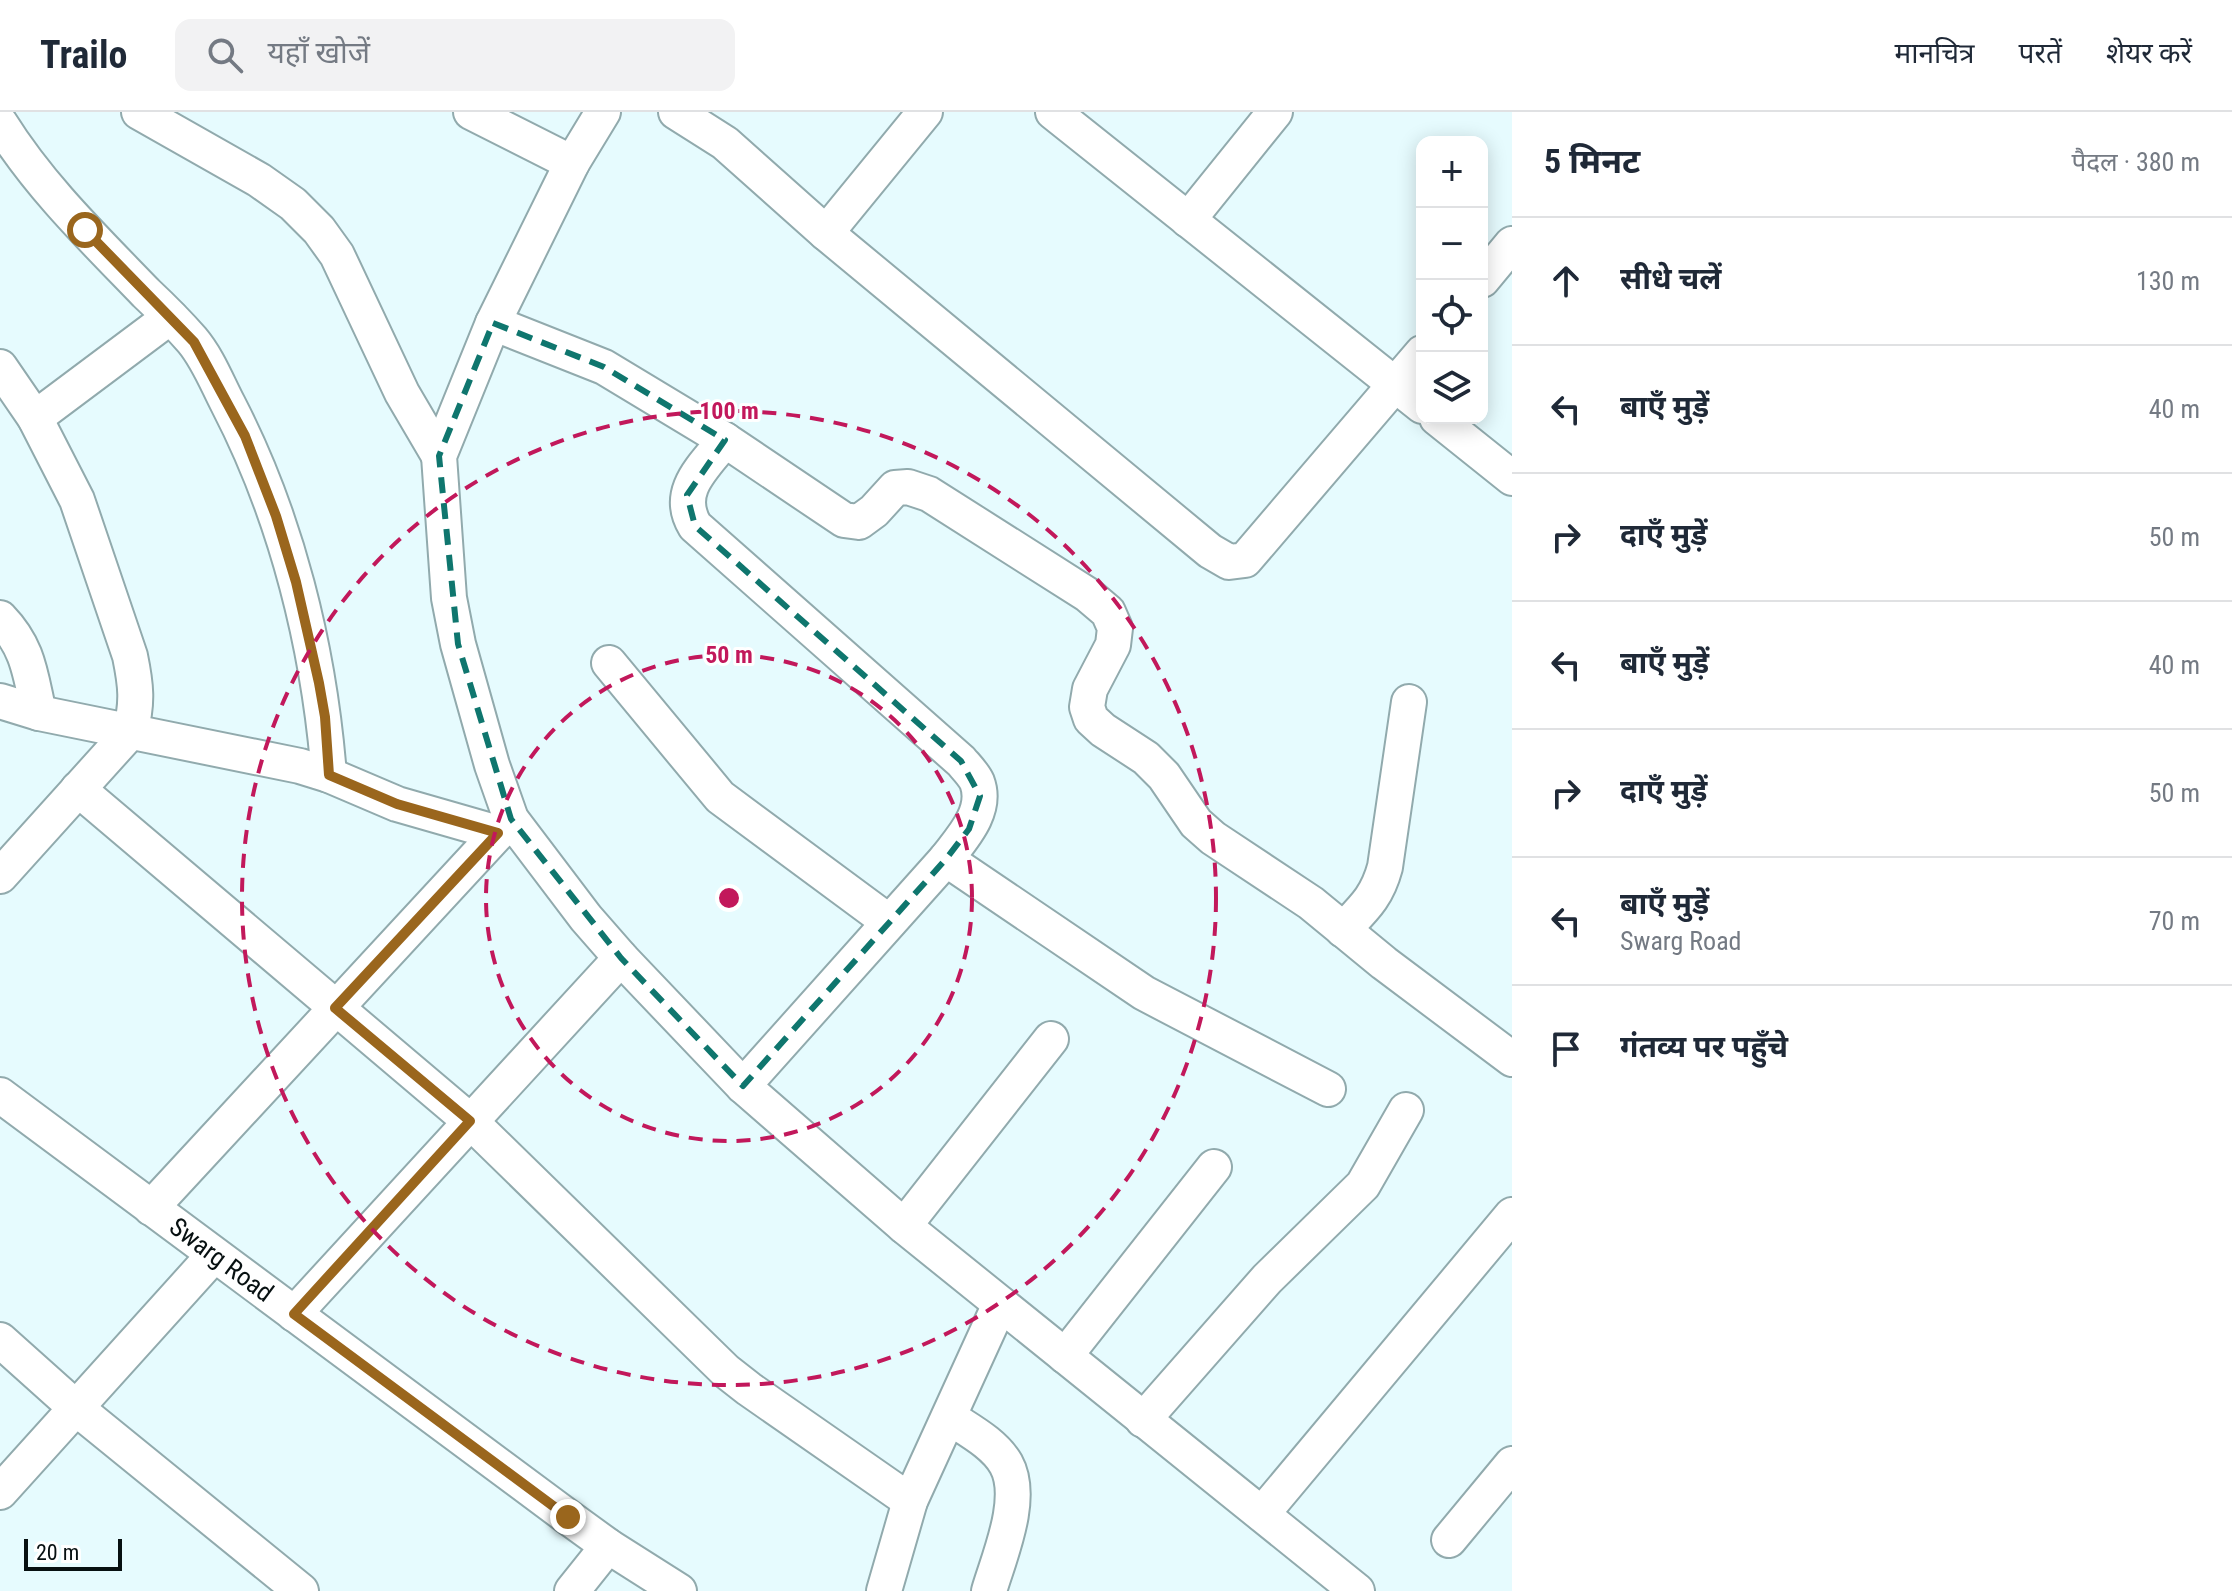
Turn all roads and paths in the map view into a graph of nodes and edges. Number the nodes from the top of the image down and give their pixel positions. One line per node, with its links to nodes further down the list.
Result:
1 (139, 112): 23 (street)
2 (471, 112): 9 (street)
3 (603, 112): 9 (street)
4 (676, 112): 11 (street)
5 (925, 112): 11 (street)
6 (1053, 112): 10 (street)
7 (1275, 112): 10 (street)
8 (0, 123): 14 (street)
9 (572, 163): 15 (street)
10 (1188, 220): 18 (street)
11 (826, 233): 18 (street)
12 (1512, 244): 13 (street)
13 (1488, 273)
14 (170, 317): 20 (street); 31 (street)
15 (493, 323): 22 (street); 23 (street)
16 (1416, 360): 18 (street)
17 (0, 367): 20 (street)
18 (1395, 385): 19 (street)
19 (1416, 401)
20 (35, 418): 30 (street)
21 (1444, 424): 24 (street)
22 (725, 440): 35 (street); 37 (street)
23 (439, 456): 33 (street)
24 (1512, 478)
25 (0, 618): 29 (street)
26 (609, 663): 36 (street)
27 (0, 701): 29 (street)
28 (1409, 702): 37 (street)
29 (39, 713): 30 (street)
30 (130, 732): 31 (street); 32 (street)
31 (329, 775): 33 (street)
32 (78, 789): 34 (street); 39 (street)
33 (504, 826): 38 (street); 39 (street)
34 (6, 859)
35 (946, 859): 36 (street); 43 (street)
36 (889, 922): 42 (street)
37 (1343, 930): 41 (street)
38 (621, 958): 42 (street); 46 (street)
39 (335, 1008): 46 (street); 48 (street)
40 (1051, 1039): 50 (street)
41 (1512, 1059)
42 (743, 1086): 50 (street)
43 (1328, 1089)
44 (0, 1095): 48 (street, Swarg Road)
45 (1406, 1110): 58 (street)
46 (470, 1121): 53 (street); 61 (street)
47 (1214, 1167): 55 (street)
48 (151, 1208): 51 (street, Swarg Road)
49 (1512, 1215): 62 (street)
50 (904, 1226): 52 (street)
51 (214, 1255): 53 (street, Swarg Road); 56 (street)
52 (1000, 1304): 55 (street); 57 (street)
53 (294, 1314): 64 (street, Swarg Road)
54 (0, 1340): 56 (street)
55 (1065, 1356): 58 (street)
56 (76, 1408): 60 (street); 65 (street)
57 (949, 1417): 61 (street); 69 (street)
58 (1143, 1420): 62 (street)
59 (1512, 1464): 63 (street)
60 (0, 1492)
61 (910, 1501): 68 (street)
62 (1262, 1514): 70 (street)
63 (1449, 1540)
64 (608, 1546): 66 (street); 67 (street, Swarg Road)
65 (301, 1591)
66 (572, 1591)
67 (679, 1591)
68 (884, 1591)
69 (989, 1591)
70 (1357, 1591)

